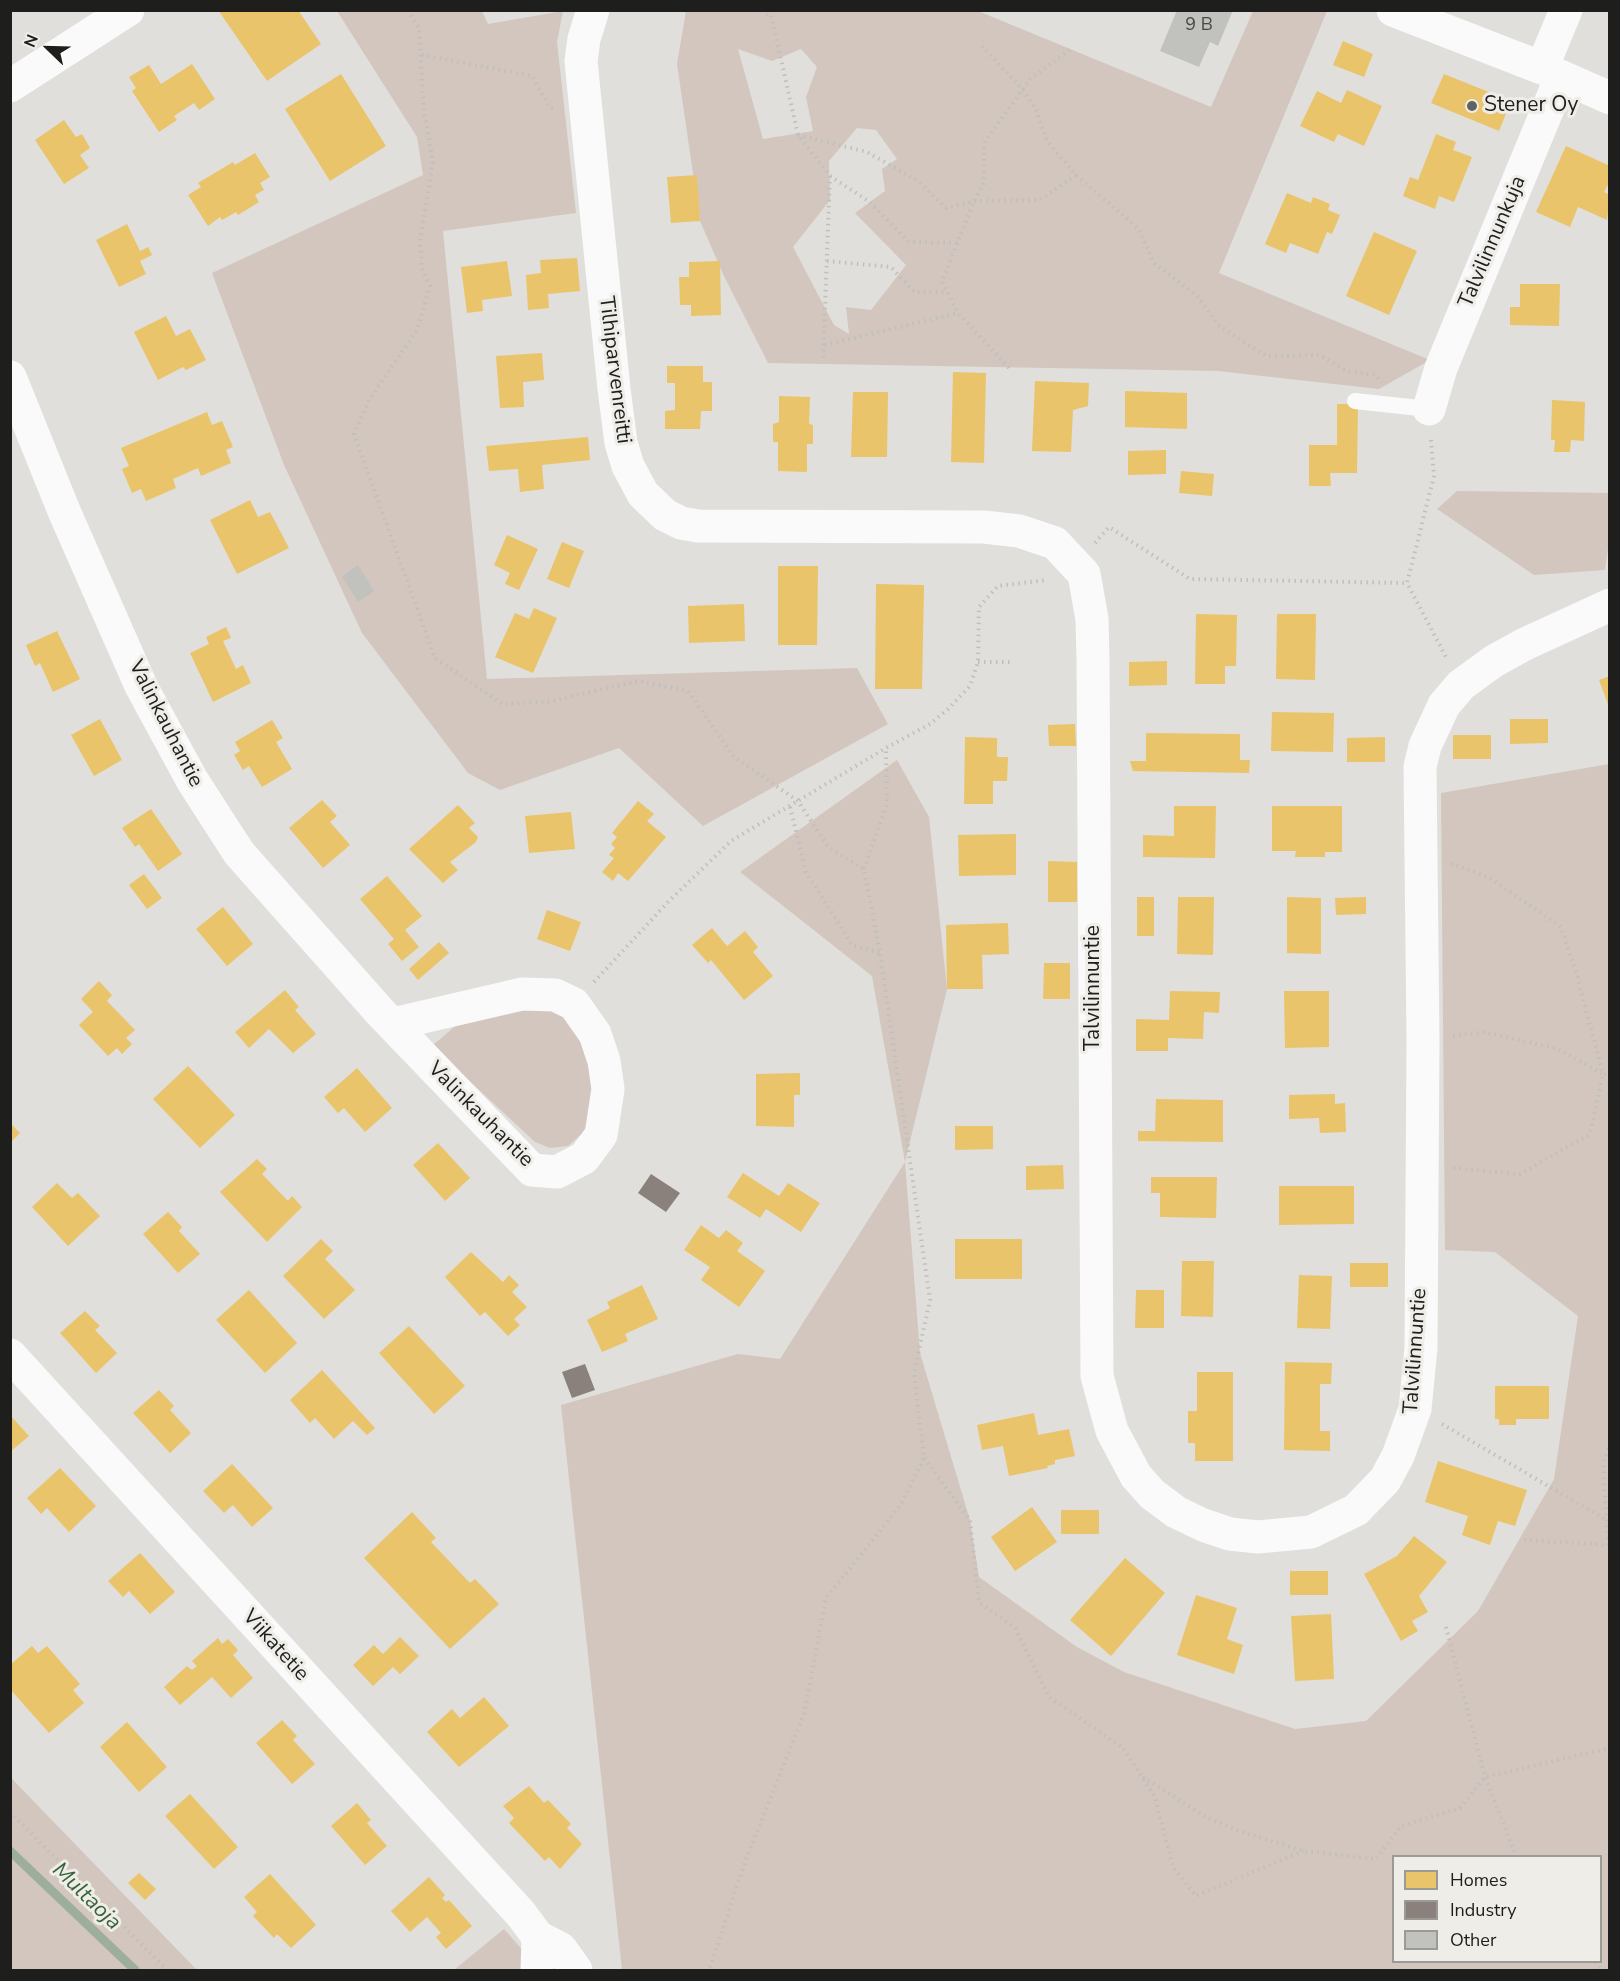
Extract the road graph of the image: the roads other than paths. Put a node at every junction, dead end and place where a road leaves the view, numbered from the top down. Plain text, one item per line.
1 (128, 10) edge
2 (593, 10) edge
3 (1393, 10) edge
4 (1566, 10) edge
5 (1552, 73) junction
6 (10, 86) edge
7 (1610, 98) edge
8 (10, 377) edge
9 (1355, 401) dead end
10 (1413, 408) joint
11 (1089, 591) joint
12 (1610, 605) edge
13 (393, 1024) junction
14 (10, 1355) edge
15 (538, 1937) junction
16 (537, 1971) edge
17 (576, 1971) edge

1 - 6 street
2 - 11 street, Tilhiparvenreitti
3 - 5 street
4 - 5 street
5 - 7 street
5 - 10 street, Talvilinnunkuja
8 - 13 street, Valinkauhantie
9 - 10 lane
11 - 12 street, Talvilinnuntie
13 - 13 street, Valinkauhantie
14 - 15 street, Viikatetie
15 - 16 street
15 - 17 street, Viikatetie

